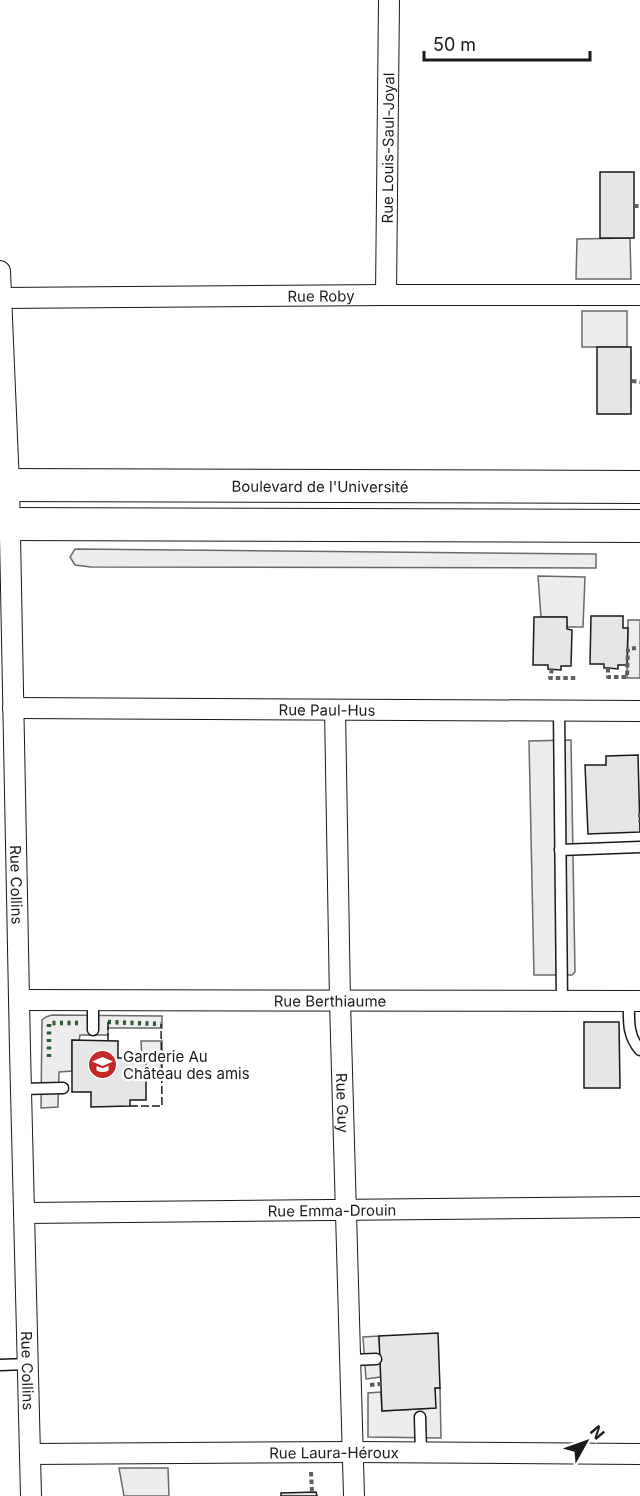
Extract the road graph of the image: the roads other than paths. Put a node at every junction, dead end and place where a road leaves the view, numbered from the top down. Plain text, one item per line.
1 (389, 0) edge
2 (0, 271) edge
3 (386, 295) junction
4 (640, 295) edge
5 (1, 298) edge
6 (5, 485) edge
7 (640, 487) edge
8 (5, 524) edge
9 (640, 526) edge
10 (13, 708) junction
11 (334, 710) junction
12 (559, 711) junction
13 (640, 711) edge
14 (640, 847) edge
15 (560, 850) junction
16 (20, 1000) junction
17 (93, 1000) junction
18 (340, 1001) junction
19 (562, 1001) junction
20 (635, 1001) edge
21 (93, 1030) dead end
22 (640, 1050) edge
23 (63, 1088) dead end
24 (21, 1089) junction
25 (640, 1207) edge
26 (346, 1209) junction
27 (24, 1213) junction
28 (376, 1359) dead end
29 (351, 1360) junction
30 (28, 1364) junction
31 (0, 1365) edge
32 (420, 1417) dead end
33 (354, 1452) junction
34 (421, 1453) junction
35 (30, 1454) junction
36 (640, 1454) edge
37 (31, 1496) edge
38 (354, 1496) edge

1 - 3 street, Rue Louis-Saul-Joyal
2 - 5 street, Rue Collins
3 - 4 street, Rue Roby
3 - 5 street, Rue Roby
5 - 6 street, Rue Collins
6 - 7 main road, Boulevard de l'Université
6 - 8 street, Rue Collins
8 - 9 main road
8 - 10 street, Rue Collins
10 - 11 street, Rue Paul-Hus
10 - 16 street, Rue Collins
11 - 12 street, Rue Paul-Hus
11 - 18 street, Rue Guy
12 - 13 street, Rue Paul-Hus
12 - 15 lane
14 - 15 lane
15 - 19 lane
16 - 17 street, Rue Berthiaume
16 - 24 street, Rue Collins
17 - 18 street, Rue Berthiaume
17 - 21 lane
18 - 19 street, Rue Berthiaume
18 - 26 street, Rue Guy
19 - 20 street, Rue Berthiaume
20 - 22 lane
23 - 24 lane
24 - 27 street, Rue Collins
25 - 26 street, Rue Emma-Drouin
26 - 27 street, Rue Emma-Drouin
26 - 29 street, Rue Guy
27 - 30 street, Rue Collins
28 - 29 lane
29 - 33 street, Rue Guy
30 - 31 lane
30 - 35 street, Rue Collins
32 - 34 lane
33 - 34 street, Rue Laura-Héroux
33 - 35 street, Rue Laura-Héroux
33 - 38 street, Rue Guy
34 - 36 street, Rue Laura-Héroux
35 - 37 street, Rue Collins

